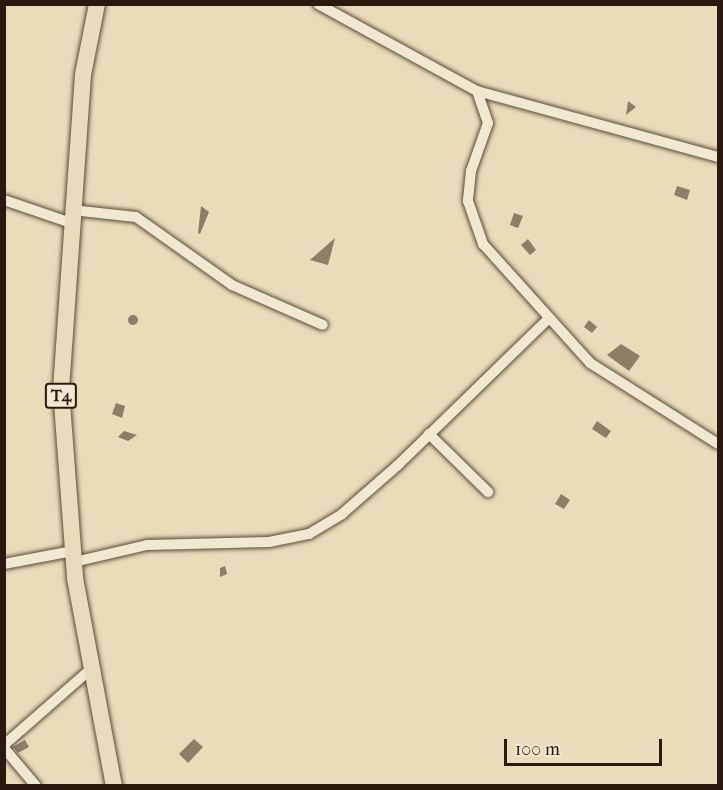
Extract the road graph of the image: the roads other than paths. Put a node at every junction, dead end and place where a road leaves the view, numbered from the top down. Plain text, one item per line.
1 (97, 4) edge
2 (318, 4) edge
3 (477, 91) junction
4 (718, 157) edge
5 (4, 200) edge
6 (71, 217) junction
7 (547, 320) junction
8 (323, 325) dead end
9 (429, 434) junction
10 (718, 444) edge
11 (488, 492) dead end
12 (73, 556) junction
13 (4, 564) edge
14 (92, 668) junction
15 (4, 746) edge
16 (36, 786) edge
17 (114, 786) edge

1 - 6 highway, T4
2 - 3 street
3 - 4 street
3 - 7 street
5 - 6 street
6 - 8 street
6 - 12 highway, T4
7 - 9 street
7 - 10 street
9 - 11 street
9 - 12 street
12 - 13 street
12 - 14 highway, T4
14 - 15 street
14 - 17 highway, T4
15 - 16 street

